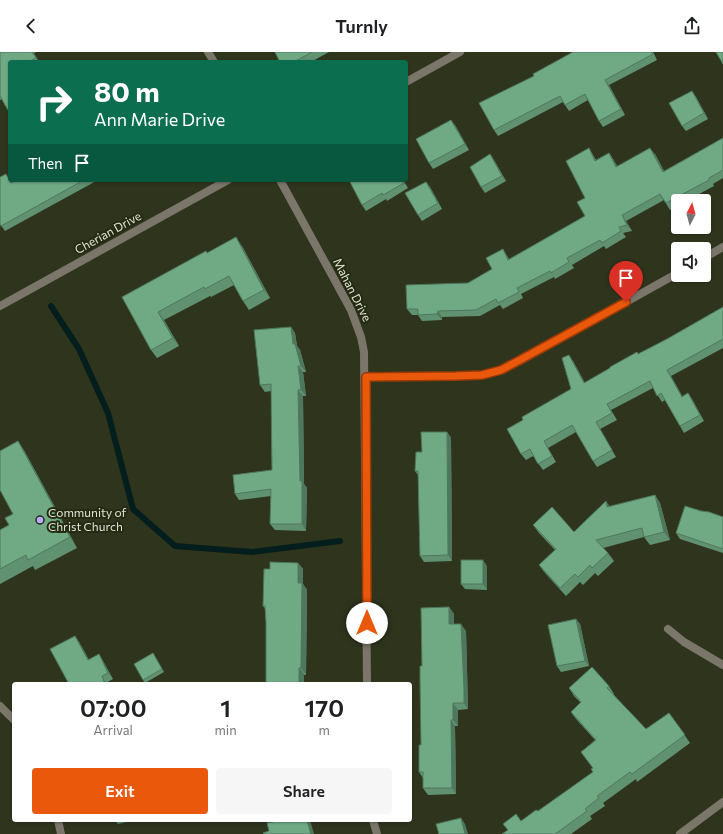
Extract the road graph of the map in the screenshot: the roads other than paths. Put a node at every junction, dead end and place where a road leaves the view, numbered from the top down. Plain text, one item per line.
1 (460, 52) edge
2 (408, 81) edge
3 (224, 182) edge
4 (281, 182) edge
5 (723, 247) edge
6 (711, 254) edge
7 (671, 276) edge
8 (0, 306) edge
9 (366, 377) junction
10 (668, 629) dead end
11 (723, 665) edge
12 (367, 682) edge
13 (0, 706) edge
14 (12, 718) edge
15 (723, 802) edge
16 (58, 822) edge
17 (374, 822) edge
18 (61, 834) edge
19 (377, 834) edge
20 (680, 834) edge

1 - 2 street
3 - 8 street, Cherian Drive
4 - 9 street, Mahan Drive
5 - 6 street
7 - 9 street
9 - 12 street, Mahan Drive
10 - 11 street
13 - 14 street
15 - 20 street
16 - 18 street
17 - 19 street

